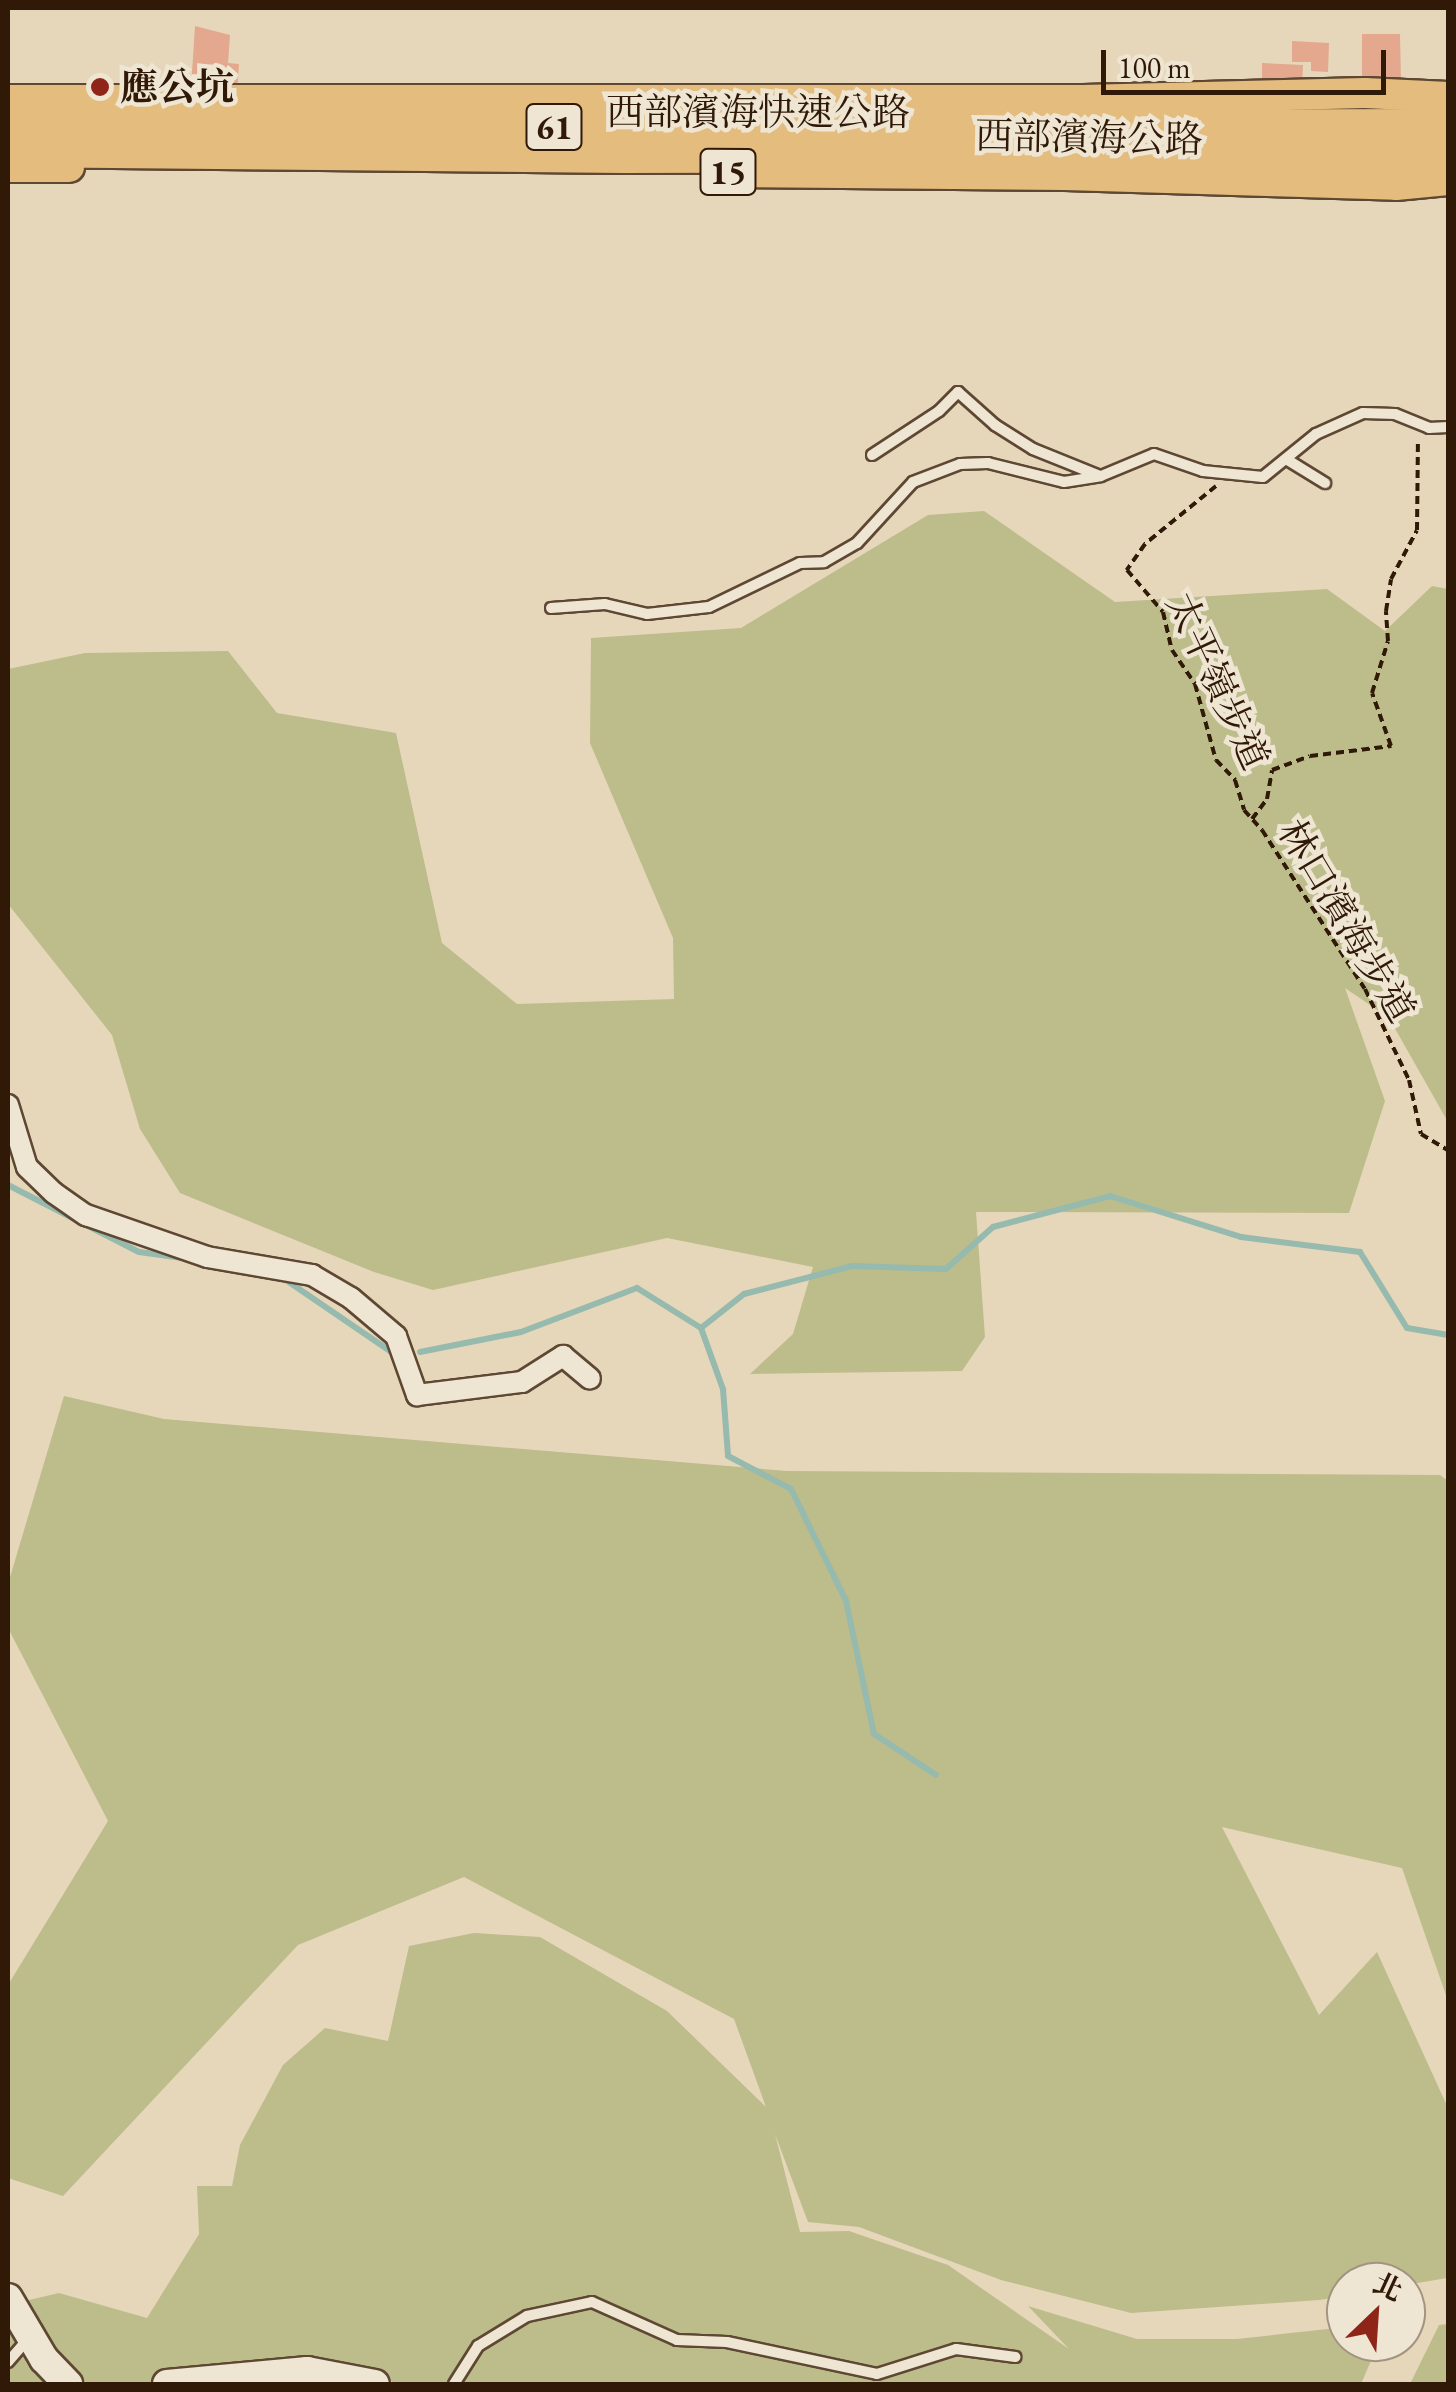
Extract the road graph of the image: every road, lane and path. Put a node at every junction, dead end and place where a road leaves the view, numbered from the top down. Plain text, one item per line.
1 (8, 86) edge
2 (8, 100) edge
3 (134, 100) junction
4 (1448, 100) edge
5 (8, 122) edge
6 (1448, 126) edge
7 (1359, 138) junction
8 (1100, 140) junction
9 (8, 149) edge
10 (1448, 153) edge
11 (8, 167) edge
12 (1448, 178) edge
13 (1420, 424) junction
14 (1448, 427) edge
15 (872, 455) dead end
16 (1286, 459) junction
17 (1229, 475) junction
18 (1101, 476) junction
19 (1325, 483) dead end
20 (551, 608) dead end
21 (1252, 818) junction
22 (8, 1105) edge
23 (1448, 1150) edge
24 (590, 1379) dead end
25 (8, 2298) edge
26 (30, 2336) junction
27 (1015, 2357) dead end
28 (8, 2362) edge
29 (68, 2384) edge
30 (167, 2384) edge
31 (375, 2384) edge
32 (454, 2384) edge

1 - 3 lane
2 - 3 main road, 西部濱海公路 / 15
3 - 4 main road, 西部濱海公路 / 15
4 - 8 highway
5 - 8 highway, 西部濱海快速公路 / 61
6 - 7 highway, 西部濱海快速公路 / 61
7 - 8 highway, 西部濱海快速公路 / 61
7 - 10 highway, 西部濱海快速公路 / 61
8 - 9 highway, 西部濱海快速公路 / 61
8 - 12 highway
11 - 12 main road, 西部濱海公路 / 15
13 - 14 lane
13 - 16 lane
13 - 21 path
15 - 18 lane
16 - 17 lane
16 - 19 lane
17 - 18 lane
17 - 21 path, 太平嶺步道
18 - 20 lane
21 - 23 path, 林口濱海步道
22 - 24 street
25 - 26 street
26 - 28 lane
26 - 29 street
27 - 32 lane
30 - 31 street

